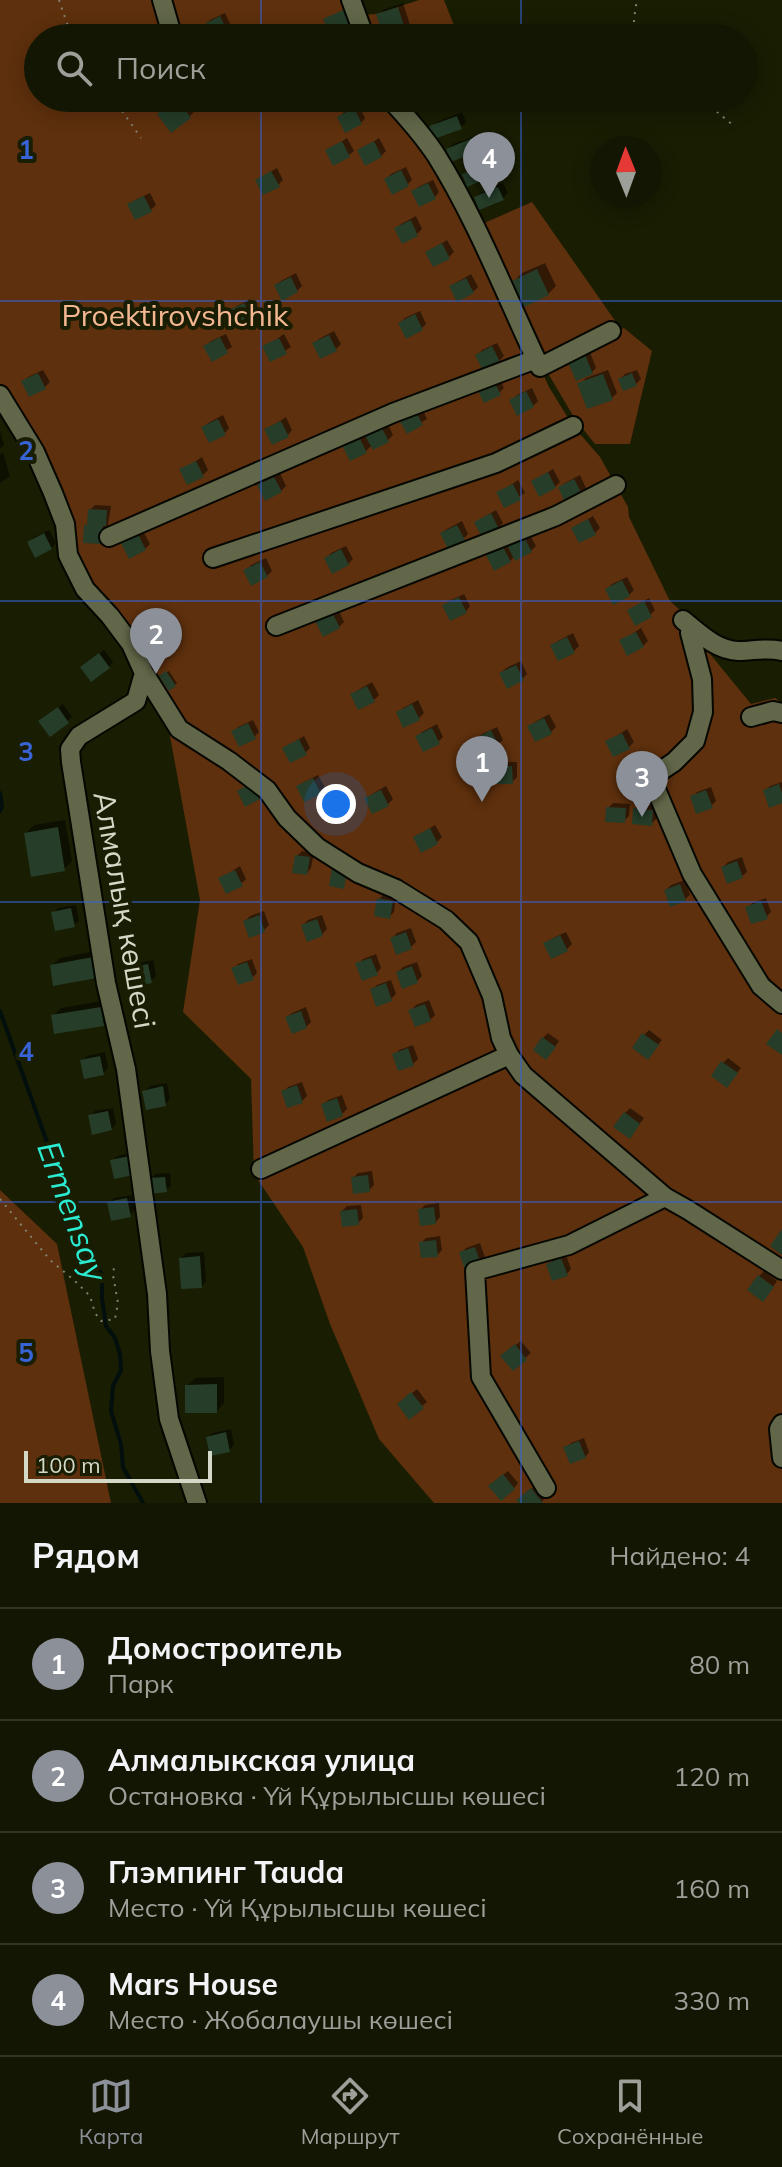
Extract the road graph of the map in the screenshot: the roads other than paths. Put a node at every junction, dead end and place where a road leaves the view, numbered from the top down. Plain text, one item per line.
1 (162, 0) edge
2 (351, 0) edge
3 (169, 24) edge
4 (360, 24) edge
5 (401, 112) edge
6 (611, 331) dead end
7 (538, 363) junction
8 (0, 395) edge
9 (573, 426) dead end
10 (616, 485) dead end
11 (109, 537) dead end
12 (213, 558) dead end
13 (276, 626) dead end
14 (782, 651) edge
15 (144, 673) junction
16 (782, 713) edge
17 (751, 717) dead end
18 (782, 1004) edge
19 (509, 1055) junction
20 (261, 1169) dead end
21 (665, 1197) junction
22 (782, 1270) edge
23 (782, 1424) edge
24 (782, 1458) edge
25 (546, 1488) dead end
26 (197, 1503) edge

1 - 3 street
2 - 4 street
5 - 7 street
6 - 7 street
7 - 11 street
8 - 15 street
9 - 12 street
10 - 13 street
14 - 18 street
15 - 19 street
15 - 26 street, Алмалық көшесі
16 - 17 street
19 - 20 street
19 - 21 street
21 - 22 street
21 - 25 street
23 - 24 street

